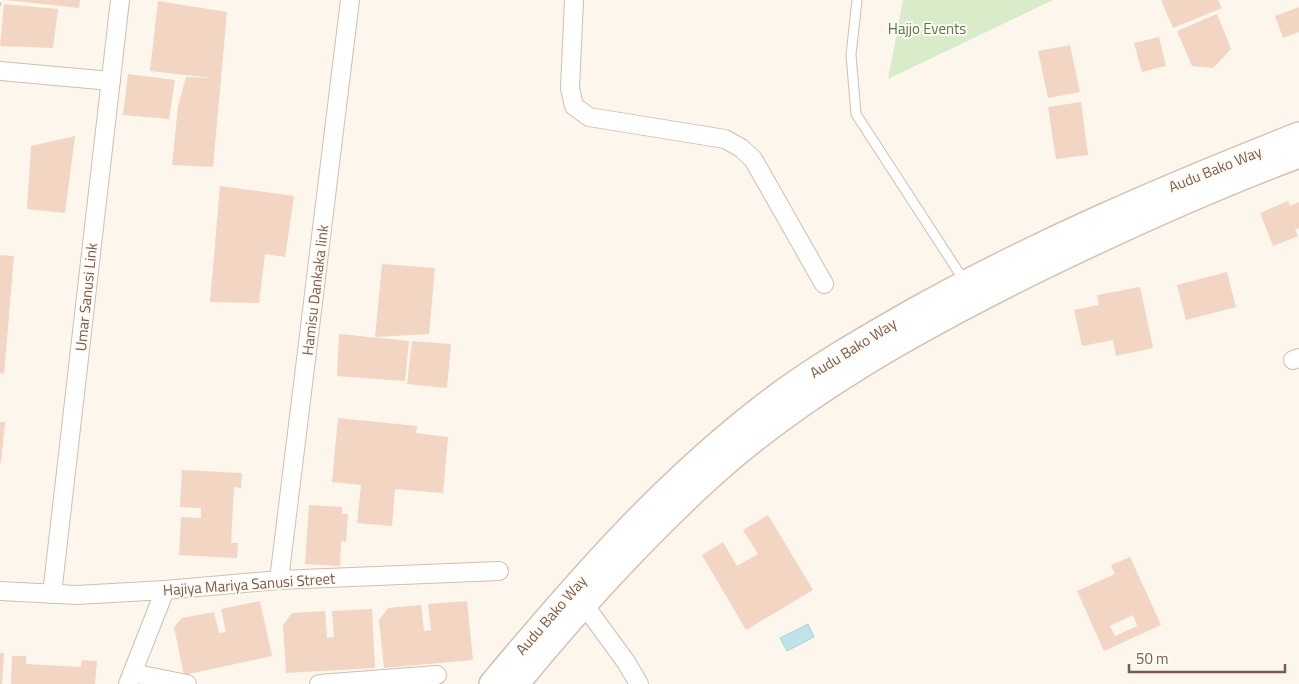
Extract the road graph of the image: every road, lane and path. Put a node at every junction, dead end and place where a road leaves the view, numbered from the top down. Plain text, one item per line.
1 (120, 0) edge
2 (350, 0) edge
3 (574, 0) edge
4 (857, 0) edge
5 (0, 71) edge
6 (111, 80) junction
7 (1299, 135) edge
8 (1299, 155) edge
9 (965, 282) junction
10 (824, 284) dead end
11 (499, 570) dead end
12 (279, 580) junction
13 (165, 590) junction
14 (0, 592) edge
15 (52, 594) junction
16 (579, 597) junction
17 (437, 675) dead end
18 (130, 679) edge
19 (187, 684) edge
20 (319, 684) edge
21 (492, 684) edge
22 (516, 684) edge
23 (639, 684) edge

1 - 6 street, Umar Sanusi Link
2 - 12 street, Hamisu Dankaka link
3 - 10 street
4 - 9 lane
5 - 6 street
6 - 15 street, Umar Sanusi Link
7 - 9 main road, Audu Bako Way
8 - 16 main road, Audu Bako Way
9 - 16 main road, Audu Bako Way
11 - 12 street, Hajiya Mariya Sanusi Street
12 - 13 street, Hajiya Mariya Sanusi Street
13 - 15 street, Hajiya Mariya Sanusi Street
13 - 18 street
14 - 15 street, Hajiya Mariya Sanusi Street
16 - 21 main road, Audu Bako Way
16 - 22 main road, Audu Bako Way
16 - 23 street
17 - 20 street
18 - 19 street

